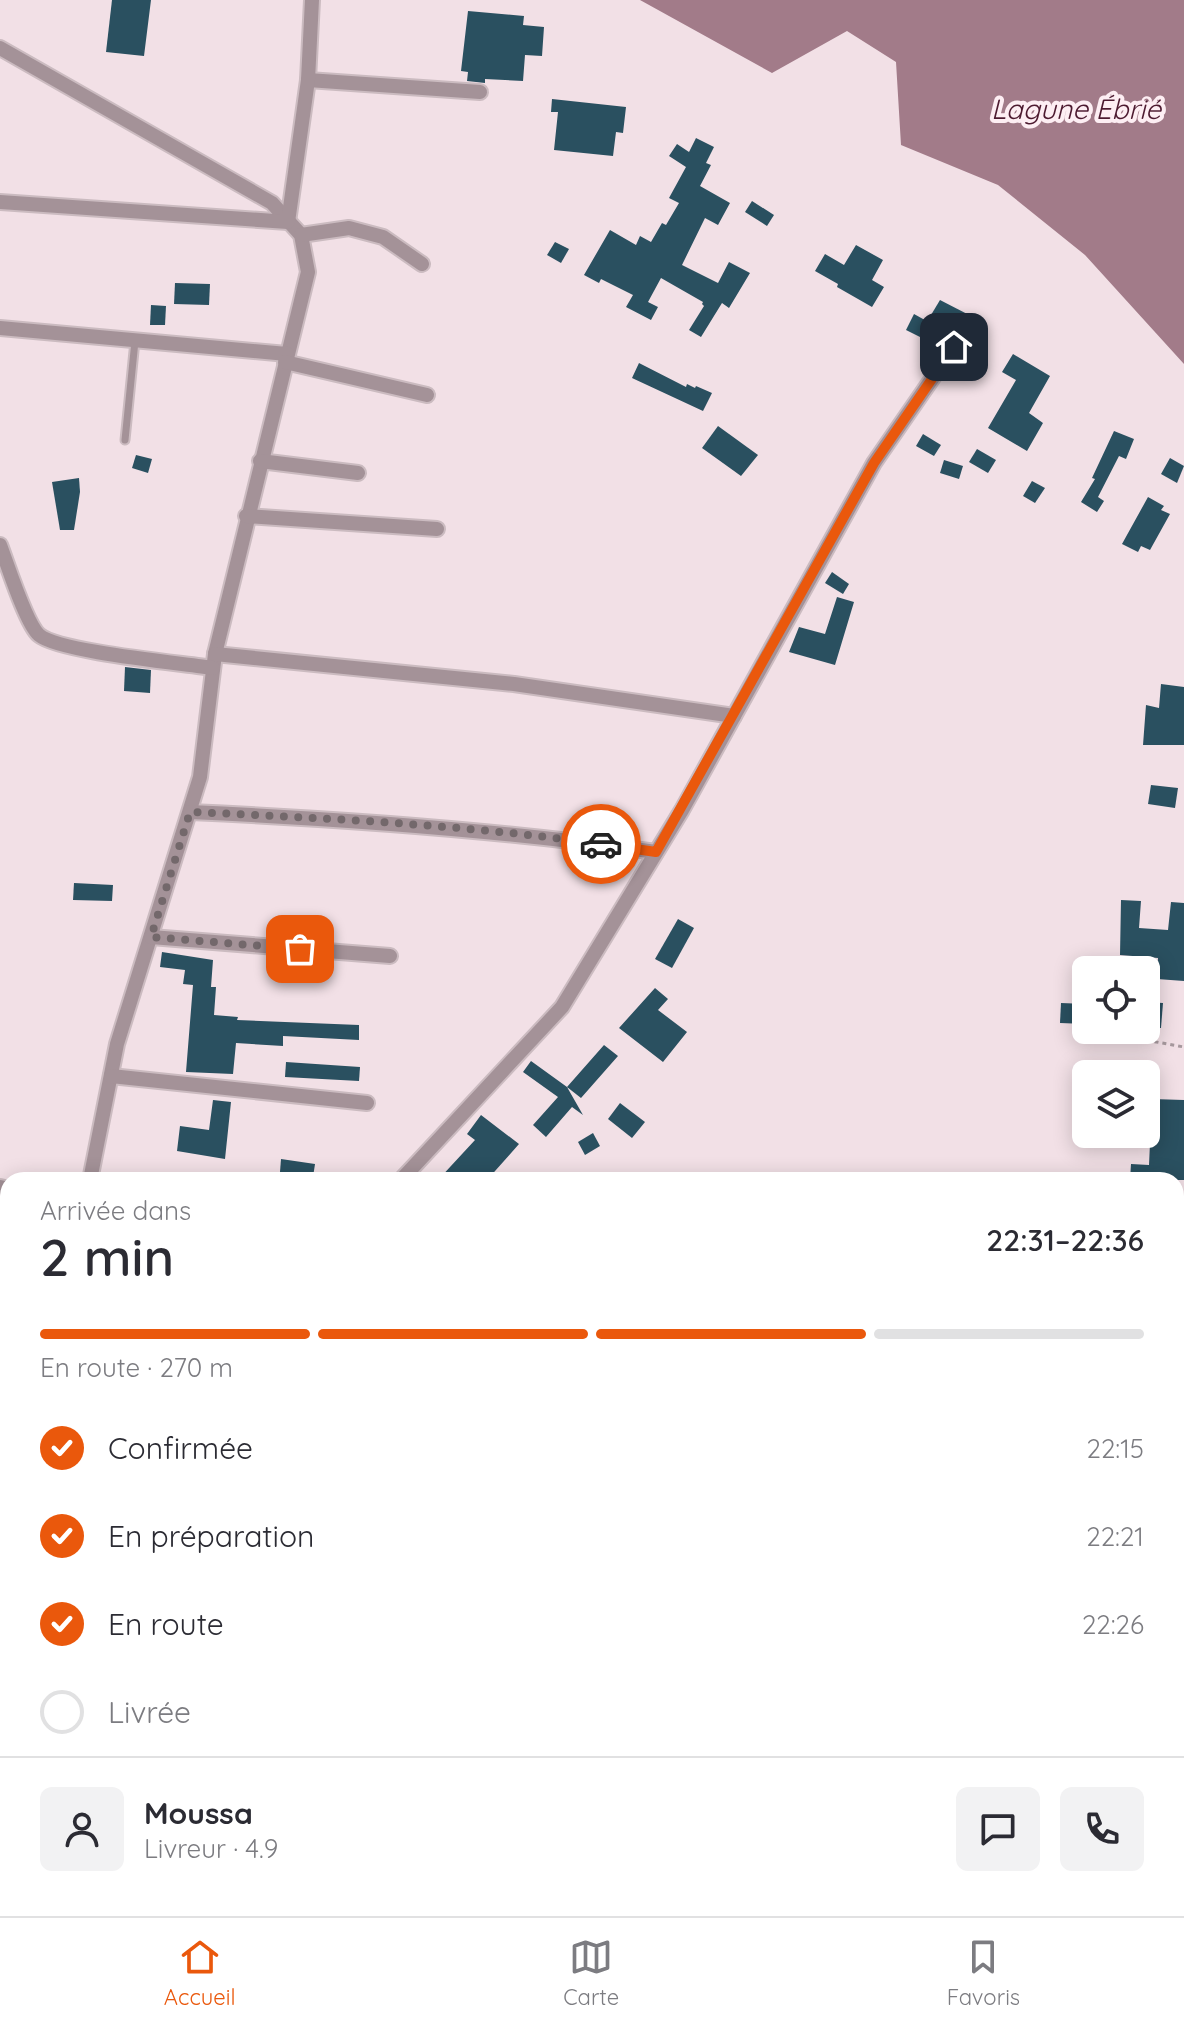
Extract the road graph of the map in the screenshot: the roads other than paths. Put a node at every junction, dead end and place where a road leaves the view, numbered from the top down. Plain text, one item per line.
1 (312, 0) edge
2 (0, 48) edge
3 (308, 80) junction
4 (480, 92) dead end
5 (0, 202) edge
6 (288, 222) junction
7 (301, 235) junction
8 (422, 264) dead end
9 (0, 328) edge
10 (135, 339) junction
11 (954, 347) dead end
12 (286, 358) junction
13 (427, 395) dead end
14 (125, 440) dead end
15 (260, 461) junction
16 (358, 473) dead end
17 (246, 516) junction
18 (437, 529) dead end
19 (0, 545) edge
20 (214, 661) junction
21 (734, 716) junction
22 (190, 812) junction
23 (656, 852) junction
24 (151, 937) junction
25 (390, 956) dead end
26 (111, 1076) junction
27 (367, 1103) dead end
28 (92, 1172) edge
29 (408, 1172) edge

1 - 3 street
2 - 6 street
3 - 4 street
3 - 6 street
5 - 6 street
6 - 7 street
7 - 8 street
7 - 12 street
9 - 10 street
10 - 12 street
10 - 14 lane
11 - 21 street
12 - 13 street
12 - 15 street
15 - 16 street
15 - 17 street
17 - 18 street
17 - 20 street
19 - 20 street
20 - 21 street
20 - 22 street
21 - 23 street
22 - 23 street
22 - 24 street
23 - 29 street
24 - 25 street
24 - 26 street
26 - 27 street
26 - 28 street

